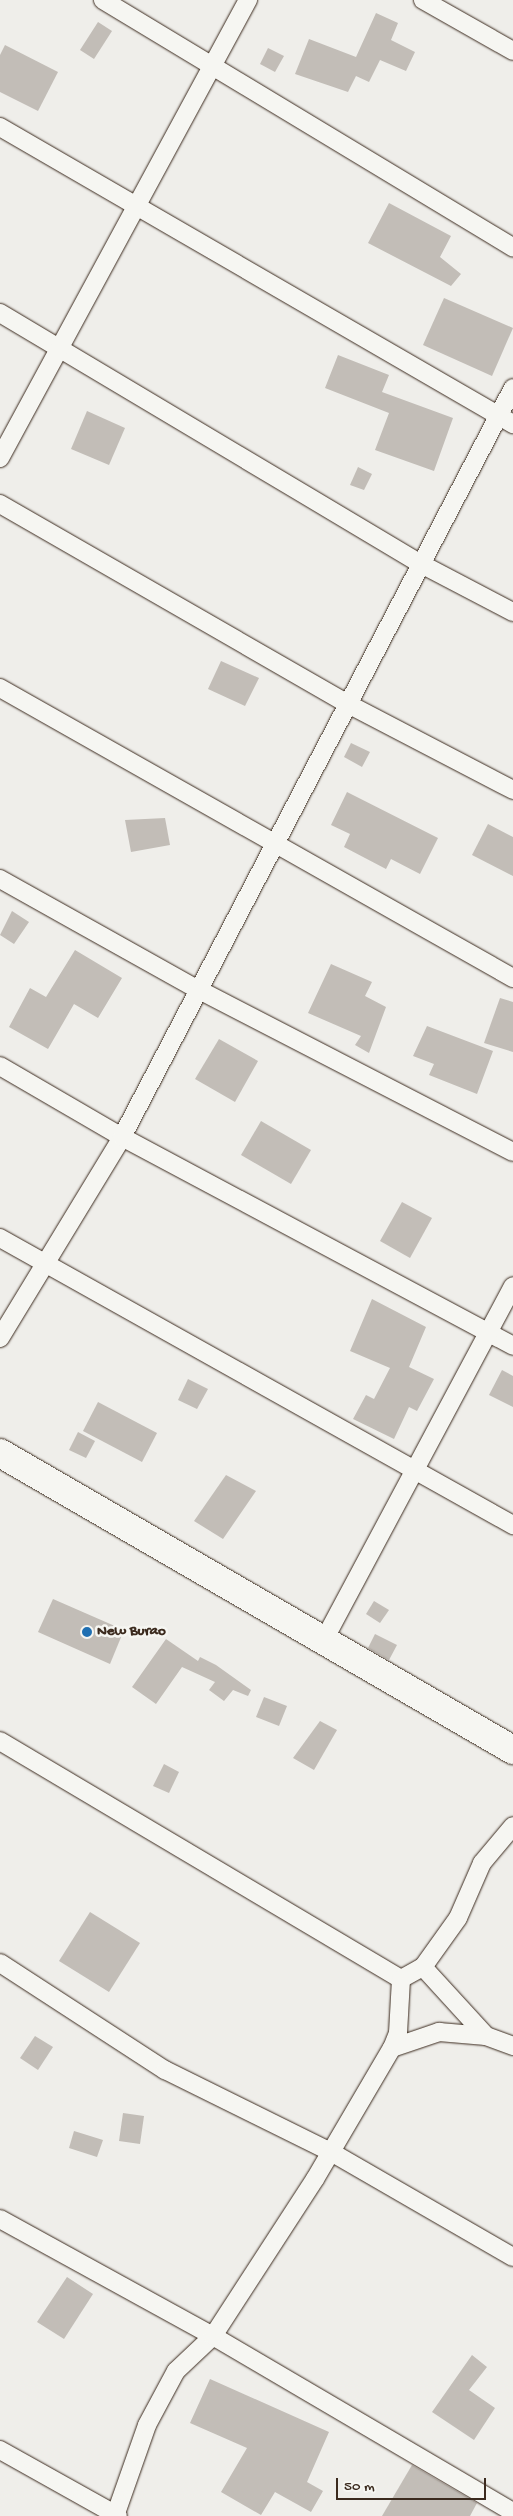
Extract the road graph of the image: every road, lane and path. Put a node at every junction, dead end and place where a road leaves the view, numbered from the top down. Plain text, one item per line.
1 (103, 0) edge
2 (248, 0) edge
3 (423, 0) edge
4 (513, 51) edge
5 (213, 65) junction
6 (0, 127) edge
7 (136, 203) junction
8 (513, 247) edge
9 (0, 313) edge
10 (58, 346) junction
11 (513, 388) edge
12 (506, 420) edge
13 (0, 458) edge
14 (0, 504) edge
15 (421, 564) junction
16 (513, 612) edge
17 (0, 688) edge
18 (348, 704) junction
19 (513, 790) edge
20 (276, 842) junction
21 (0, 879) edge
22 (513, 978) edge
23 (199, 990) junction
24 (0, 1066) edge
25 (122, 1137) junction
26 (513, 1152) edge
27 (0, 1238) edge
28 (45, 1264) junction
29 (513, 1286) edge
30 (489, 1332) junction
31 (0, 1338) edge
32 (513, 1346) edge
33 (0, 1454) edge
34 (416, 1470) junction
35 (513, 1525) edge
36 (324, 1640) junction
37 (0, 1741) edge
38 (513, 1750) edge
39 (513, 1826) edge
40 (0, 1963) edge
41 (423, 1968) junction
42 (401, 1979) junction
43 (486, 2036) junction
44 (513, 2046) edge
45 (392, 2048) junction
46 (331, 2152) junction
47 (0, 2219) edge
48 (513, 2257) edge
49 (213, 2336) junction
50 (0, 2450) edge
51 (513, 2512) edge
52 (116, 2516) edge

1 - 5 street
2 - 5 street
3 - 4 street
5 - 7 street
5 - 8 street
6 - 7 street
7 - 10 street
7 - 12 street
9 - 10 street
10 - 13 street
10 - 15 street
11 - 12 street
12 - 15 street
14 - 18 street
15 - 16 street
15 - 18 street
17 - 20 street
18 - 19 street
18 - 20 street
20 - 22 street
20 - 23 street
21 - 23 street
23 - 25 street
23 - 26 street
24 - 25 street
25 - 28 street
25 - 30 street
27 - 28 street
28 - 31 street
28 - 34 street
29 - 30 street
30 - 32 street
30 - 34 street
33 - 36 highway
34 - 35 street
34 - 36 street
36 - 38 highway
37 - 42 street
39 - 41 street
40 - 46 street
41 - 42 street
41 - 43 street
42 - 45 street
43 - 44 street
43 - 45 street
45 - 46 street
46 - 48 street
46 - 49 street
47 - 49 street
49 - 51 street
49 - 52 street
50 - 52 street

